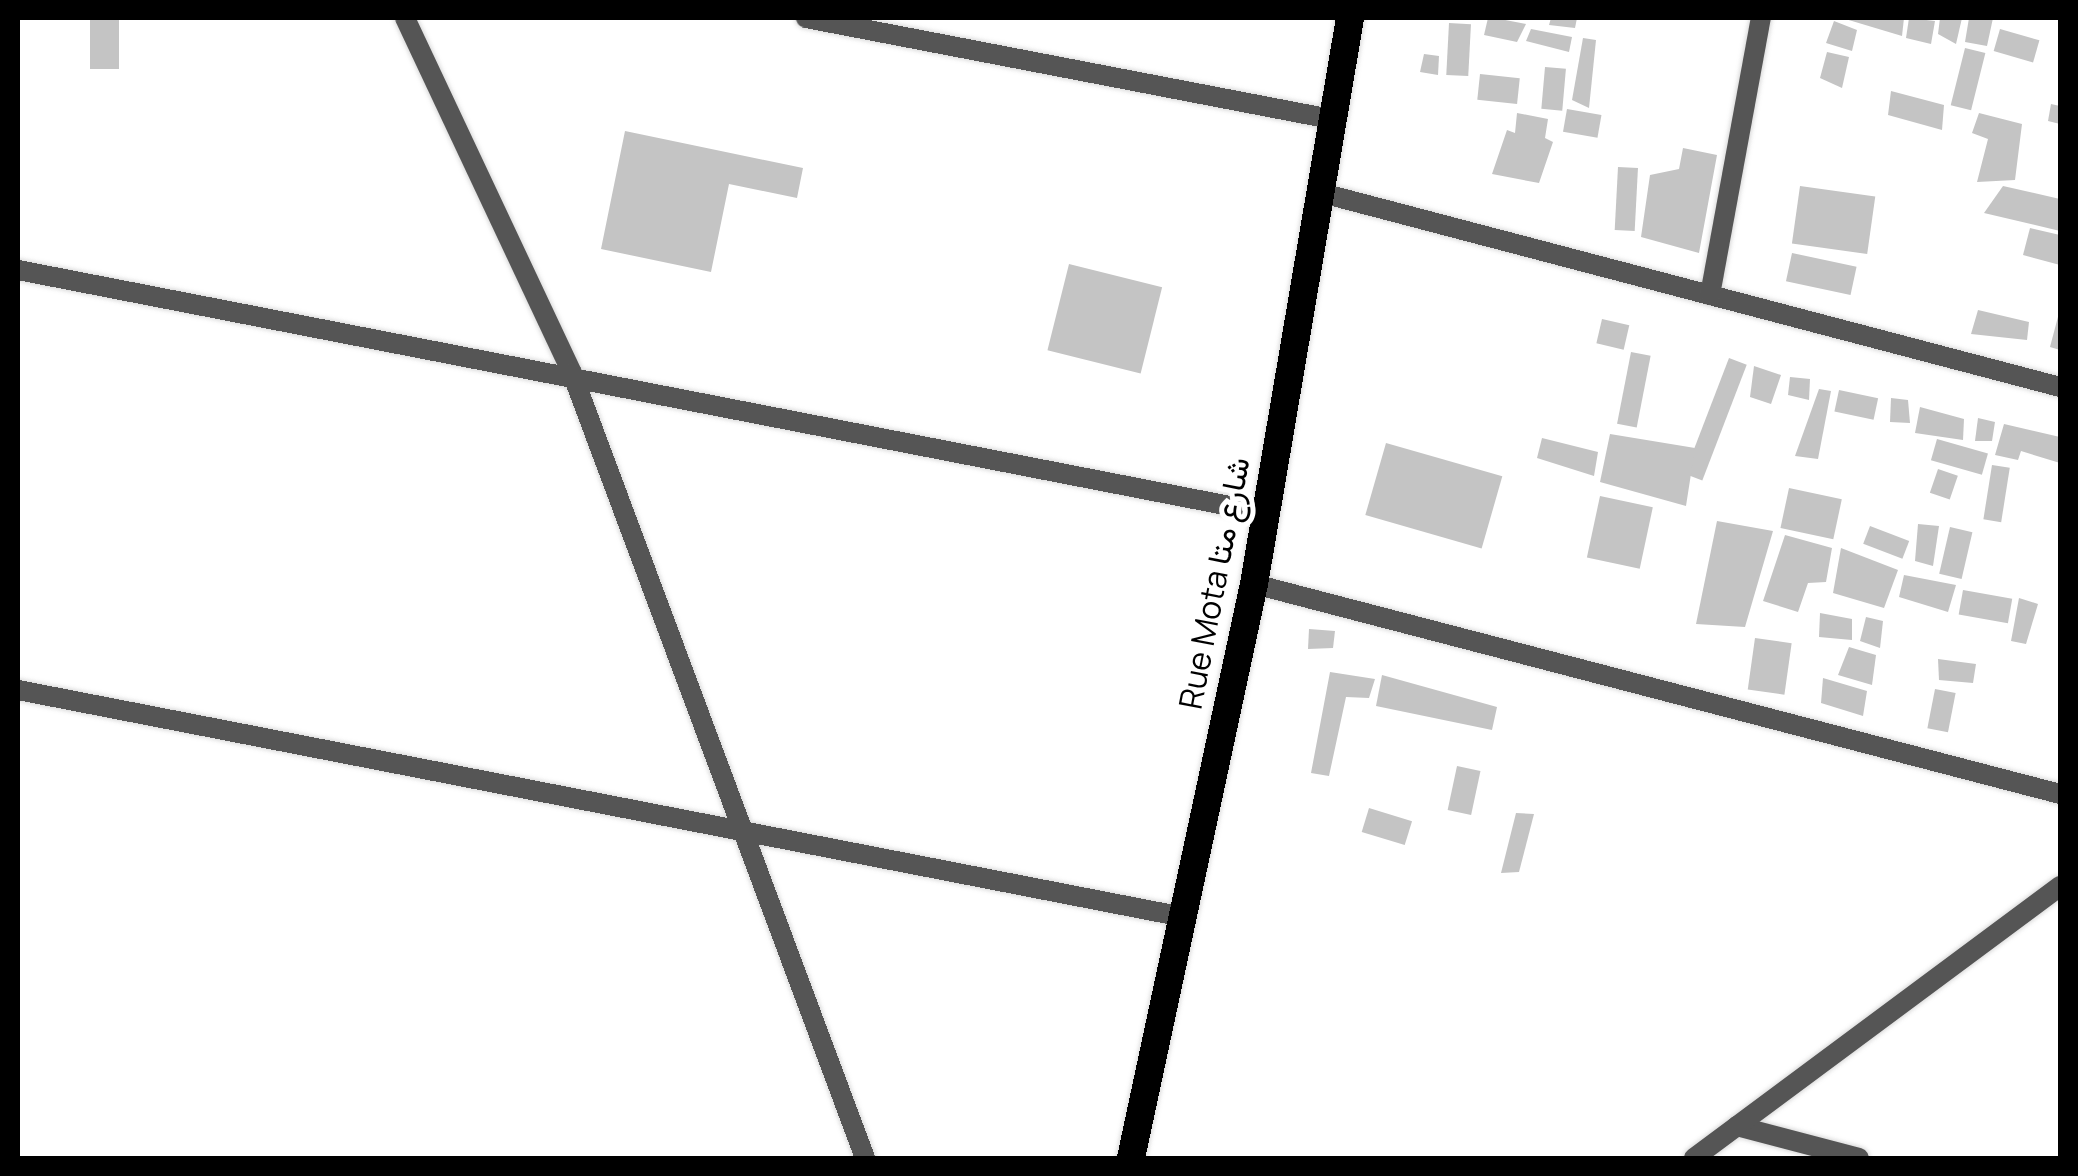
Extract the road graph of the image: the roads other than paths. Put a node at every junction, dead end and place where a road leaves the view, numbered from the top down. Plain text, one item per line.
1 (405, 18) edge
2 (806, 18) edge
3 (1350, 18) edge
4 (1760, 18) edge
5 (1332, 119) junction
6 (1318, 192) junction
7 (18, 270) edge
8 (1710, 295) junction
9 (572, 373) junction
10 (2060, 387) edge
11 (1266, 513) junction
12 (1254, 584) junction
13 (18, 690) edge
14 (2060, 794) edge
15 (739, 827) junction
16 (2060, 886) edge
17 (1179, 916) junction
18 (1737, 1126) junction
19 (865, 1158) edge
20 (1131, 1158) edge
21 (1694, 1158) edge
22 (1859, 1158) edge

1 - 9 street
2 - 5 street
3 - 5 highway, Rue Mota شارع متا
4 - 8 street
5 - 6 highway, Rue Mota شارع متا
6 - 8 street
6 - 11 highway, Rue Mota شارع متا
7 - 9 street
8 - 10 street
9 - 11 street
9 - 15 street
11 - 12 highway, Rue Mota شارع متا
12 - 14 street
12 - 17 highway, Rue Mota شارع متا
13 - 15 street
15 - 17 street
15 - 19 street
16 - 18 street
17 - 20 highway, Rue Mota شارع متا
18 - 21 street
18 - 22 street

